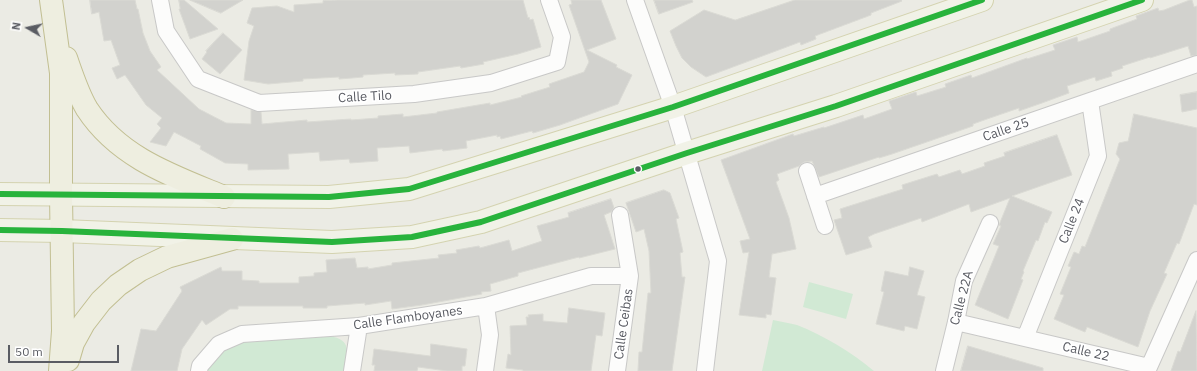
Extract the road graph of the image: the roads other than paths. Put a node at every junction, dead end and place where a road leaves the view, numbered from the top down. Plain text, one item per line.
1 (51, 0) edge
2 (160, 0) edge
3 (549, 0) edge
4 (635, 0) edge
5 (982, 0) edge
6 (1142, 0) edge
7 (55, 30) junction
8 (1197, 64) edge
9 (1090, 101) junction
10 (673, 107) junction
11 (687, 153) junction
12 (807, 171) dead end
13 (0, 194) edge
14 (61, 195) junction
15 (815, 196) junction
16 (224, 197) junction
17 (620, 215) dead end
18 (990, 223) dead end
19 (825, 226) dead end
20 (0, 230) edge
21 (62, 230) junction
22 (232, 239) junction
23 (1197, 260) edge
24 (630, 276) junction
25 (486, 306) junction
26 (956, 322) junction
27 (359, 326) junction
28 (1025, 338) junction
29 (60, 371) edge
30 (65, 371) edge
31 (198, 371) edge
32 (352, 371) edge
33 (485, 371) edge
34 (617, 371) edge
35 (705, 371) edge
36 (944, 371) edge

1 - 7 highway
2 - 3 street, Calle Tilo
4 - 10 street
5 - 10 main road
6 - 11 main road
7 - 14 highway
7 - 16 highway
8 - 9 street, Calle 25
9 - 15 street, Calle 25
9 - 28 street, Calle 24
10 - 11 street
10 - 16 main road
11 - 22 main road
11 - 35 street
12 - 15 street
13 - 14 main road
14 - 16 main road
14 - 21 highway
15 - 19 street
17 - 24 street, Calle Ceibas
18 - 26 street, Calle 22A
20 - 21 main road
21 - 22 main road
21 - 29 highway
22 - 30 highway
23 - 28 street, Calle 22
24 - 25 street, Calle Flamboyanes
24 - 34 street, Calle Ceibas
25 - 27 street, Calle Flamboyanes
25 - 33 street
26 - 28 street, Calle 22
26 - 36 street, Calle 22A
27 - 31 street, Calle Flamboyanes
27 - 32 street

